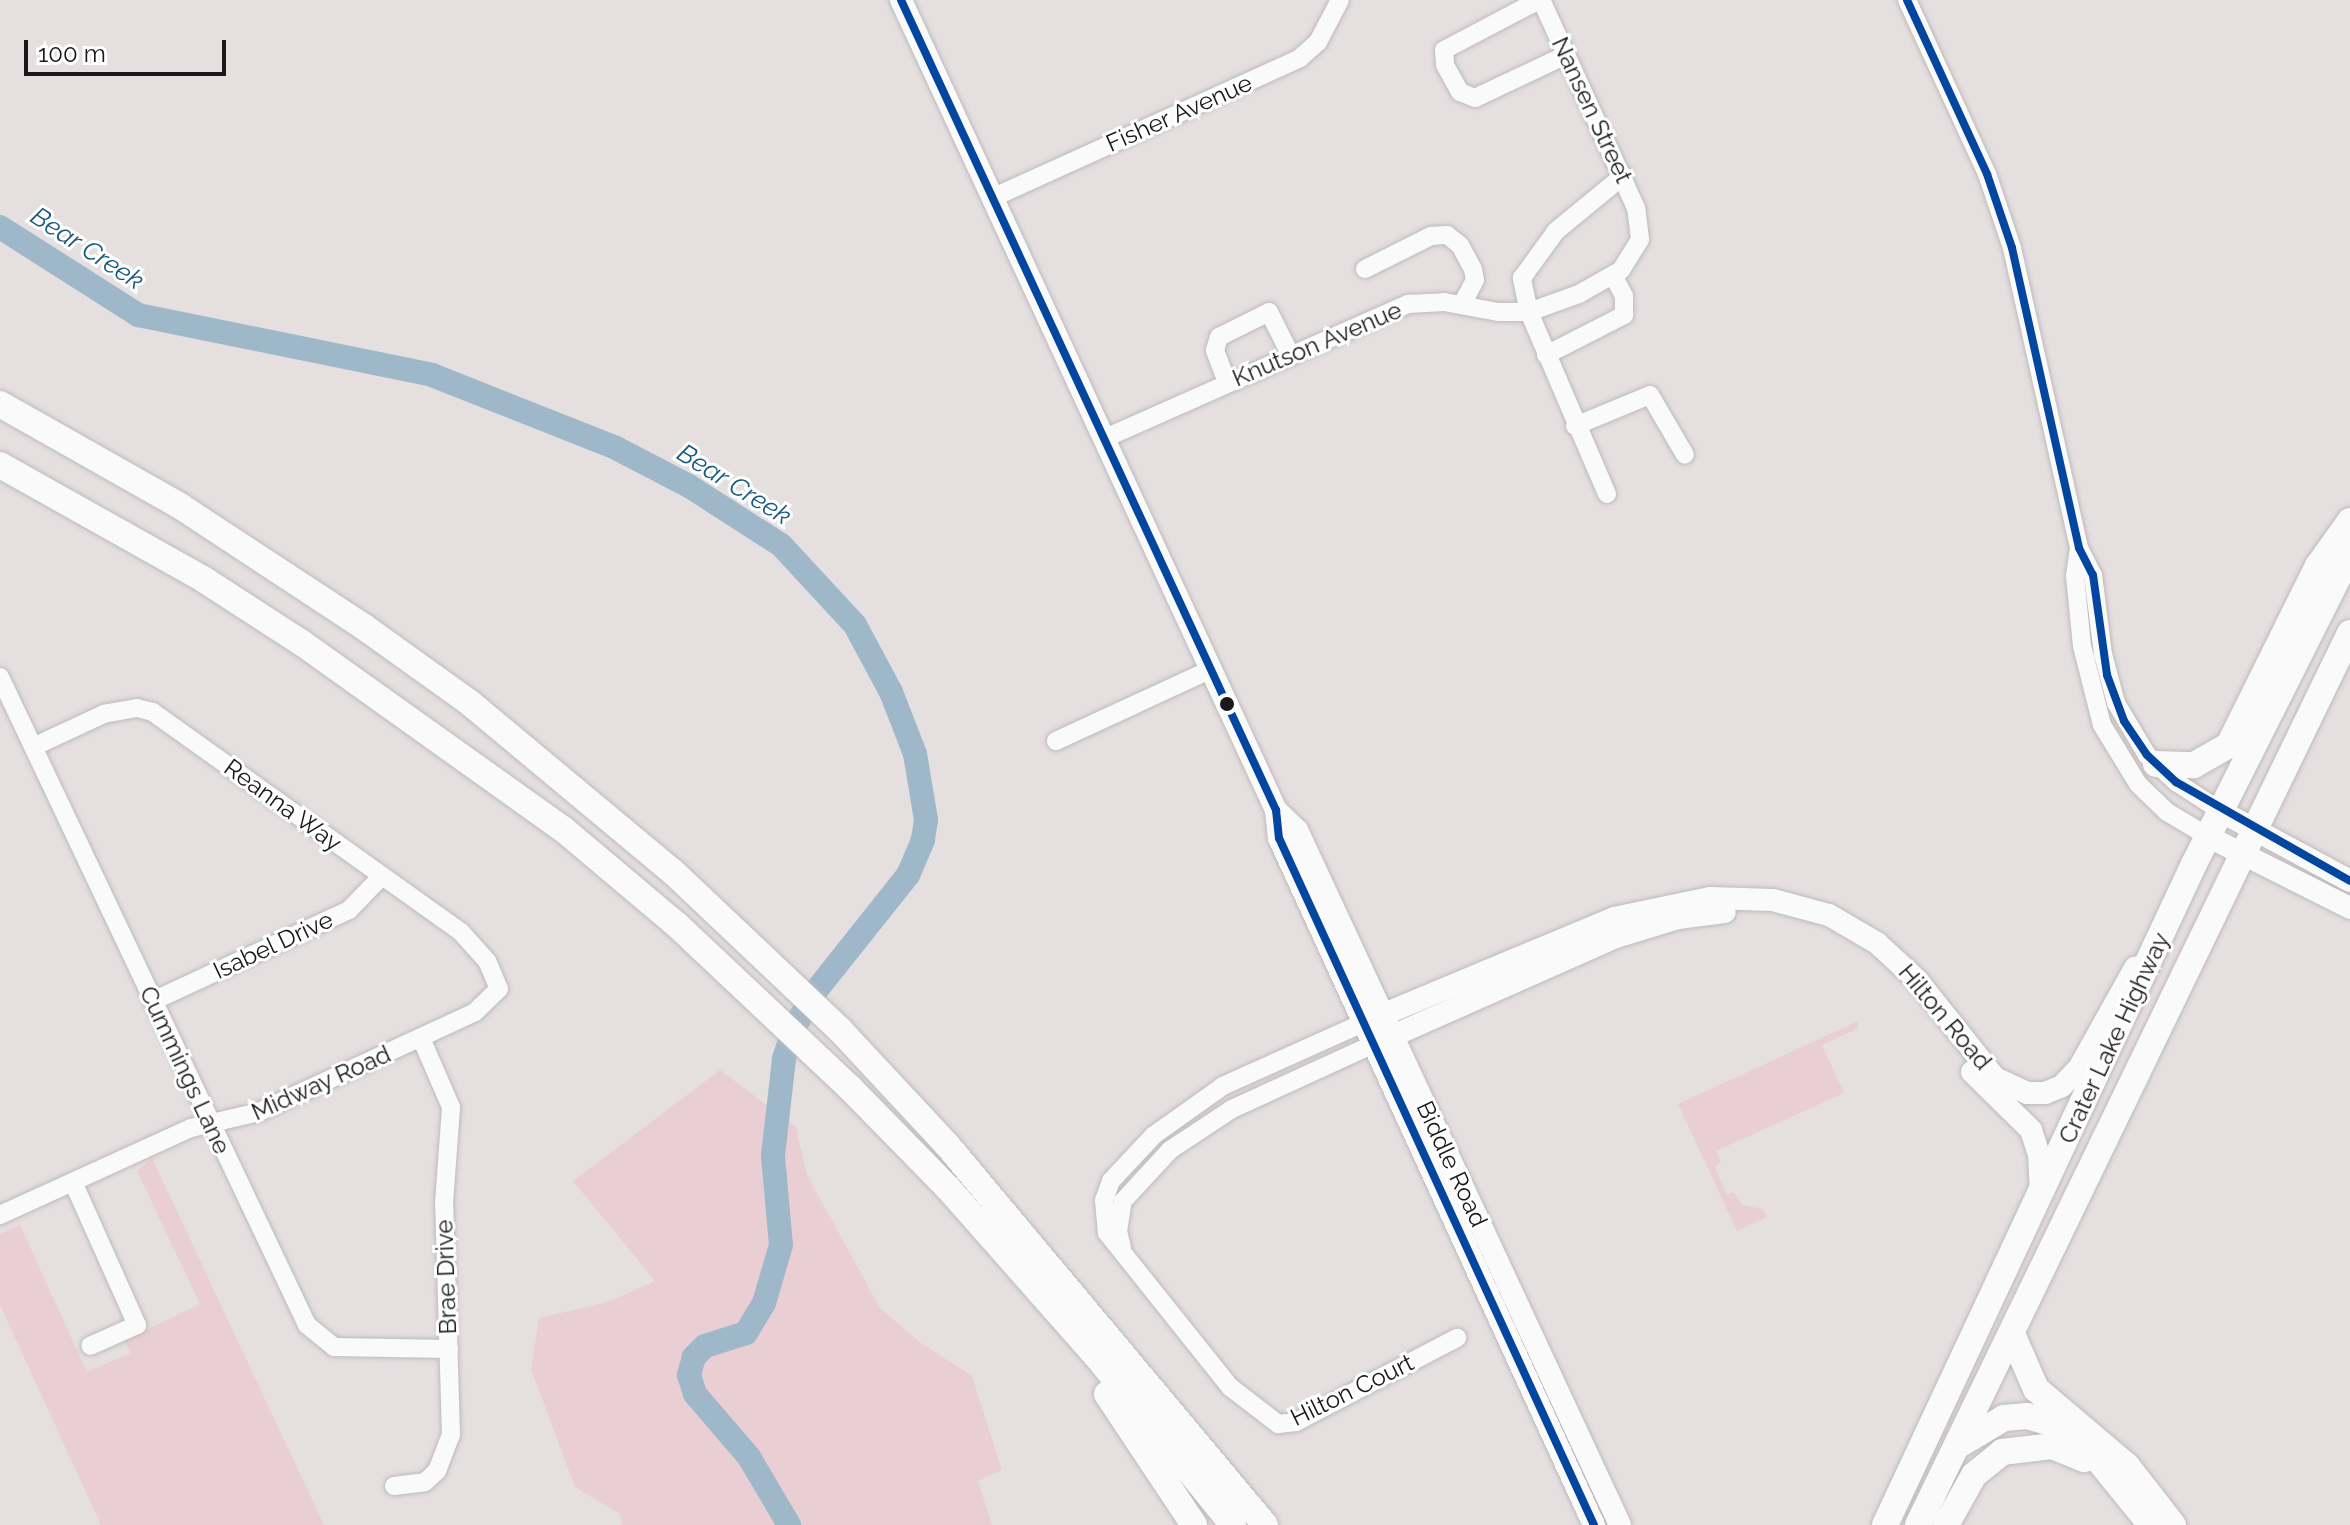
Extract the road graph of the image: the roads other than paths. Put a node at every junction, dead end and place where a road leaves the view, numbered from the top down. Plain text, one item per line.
1 (901, 0) edge
2 (1340, 0) edge
3 (1540, 0) edge
4 (1907, 0) edge
5 (1566, 55) junction
6 (1623, 176) junction
7 (992, 198) junction
8 (1640, 222) joint
9 (1365, 269) dead end
10 (1614, 277) junction
11 (1463, 303) junction
12 (1529, 312) junction
13 (1290, 354) junction
14 (1546, 355) junction
15 (1227, 382) junction
16 (0, 404) edge
17 (1575, 426) junction
18 (1103, 439) junction
19 (1685, 455) dead end
20 (0, 465) edge
21 (1607, 494) dead end
22 (2350, 521) edge
23 (2079, 548) junction
24 (2350, 554) edge
25 (2350, 633) edge
26 (1210, 670) junction
27 (0, 677) edge
28 (1056, 741) dead end
29 (33, 747) junction
30 (2156, 764) junction
31 (2222, 812) junction
32 (2255, 831) junction
33 (2209, 837) junction
34 (2243, 855) junction
35 (382, 876) junction
36 (2350, 881) edge
37 (2350, 908) edge
38 (2152, 954) junction
39 (499, 989) joint
40 (153, 1001) junction
41 (1373, 1019) junction
42 (421, 1038) junction
43 (1383, 1041) junction
44 (211, 1123) junction
45 (73, 1182) junction
46 (2041, 1195) junction
47 (0, 1215) edge
48 (1125, 1259) junction
49 (1074, 1330) junction
50 (2012, 1334) junction
51 (1457, 1338) dead end
52 (90, 1346) dead end
53 (449, 1349) junction
54 (1957, 1446) junction
55 (2107, 1472) junction
56 (394, 1486) dead end
57 (1194, 1525) edge
58 (1233, 1525) edge
59 (1265, 1525) edge
60 (1594, 1525) edge
61 (1620, 1525) edge
62 (1885, 1525) edge
63 (1918, 1525) edge
64 (1946, 1525) edge
65 (2151, 1525) edge
66 (2173, 1525) edge

1 - 7 main road, Biddle Road
2 - 7 street, Fisher Avenue
3 - 5 street, Nansen Street
3 - 5 street
4 - 23 street
5 - 6 street, Nansen Street
6 - 8 street, Nansen Street
6 - 12 street
7 - 18 main road, Biddle Road
8 - 10 street, Knutson Avenue
9 - 11 street
10 - 12 street, Knutson Avenue
10 - 14 street
11 - 12 street, Knutson Avenue
11 - 13 street, Knutson Avenue
12 - 14 street
13 - 15 street, Knutson Avenue
13 - 15 street
14 - 17 street
15 - 18 street, Knutson Avenue
16 - 59 highway
17 - 19 street
17 - 21 street
18 - 26 main road, Biddle Road
20 - 49 highway
22 - 30 highway
23 - 30 street
23 - 33 street
24 - 31 highway, Crater Lake Highway
25 - 32 highway, Crater Lake Highway
26 - 28 street
26 - 41 main road, Biddle Road
27 - 29 street, Cummings Lane
29 - 35 street, Reanna Way
29 - 40 street, Cummings Lane
30 - 31 street
31 - 32 main road
31 - 33 highway, Crater Lake Highway
32 - 34 highway, Crater Lake Highway
32 - 36 main road
33 - 34 main road
33 - 38 highway, Crater Lake Highway
34 - 37 main road
34 - 50 highway, Crater Lake Highway
35 - 39 street, Reanna Way
35 - 40 street, Isabel Drive
38 - 41 main road, Hilton Road
38 - 46 highway, Crater Lake Highway
39 - 42 street, Midway Road
40 - 44 street, Cummings Lane
41 - 43 main road, Biddle Road
41 - 48 street, Hilton Court
42 - 44 street, Midway Road
42 - 53 street, Brae Drive
43 - 46 main road, Hilton Road
43 - 48 street
43 - 60 main road, Biddle Road
43 - 61 main road, Biddle Road
44 - 45 street, Midway Road
44 - 53 street, Cummings Lane
45 - 47 street, Midway Road
45 - 52 street
46 - 62 highway, Crater Lake Highway
48 - 51 street, Hilton Court
49 - 57 highway
49 - 58 highway
50 - 54 highway, Crater Lake Highway
50 - 66 highway
53 - 56 street, Brae Drive
54 - 55 highway
54 - 63 highway, Crater Lake Highway
55 - 64 highway
55 - 65 highway

